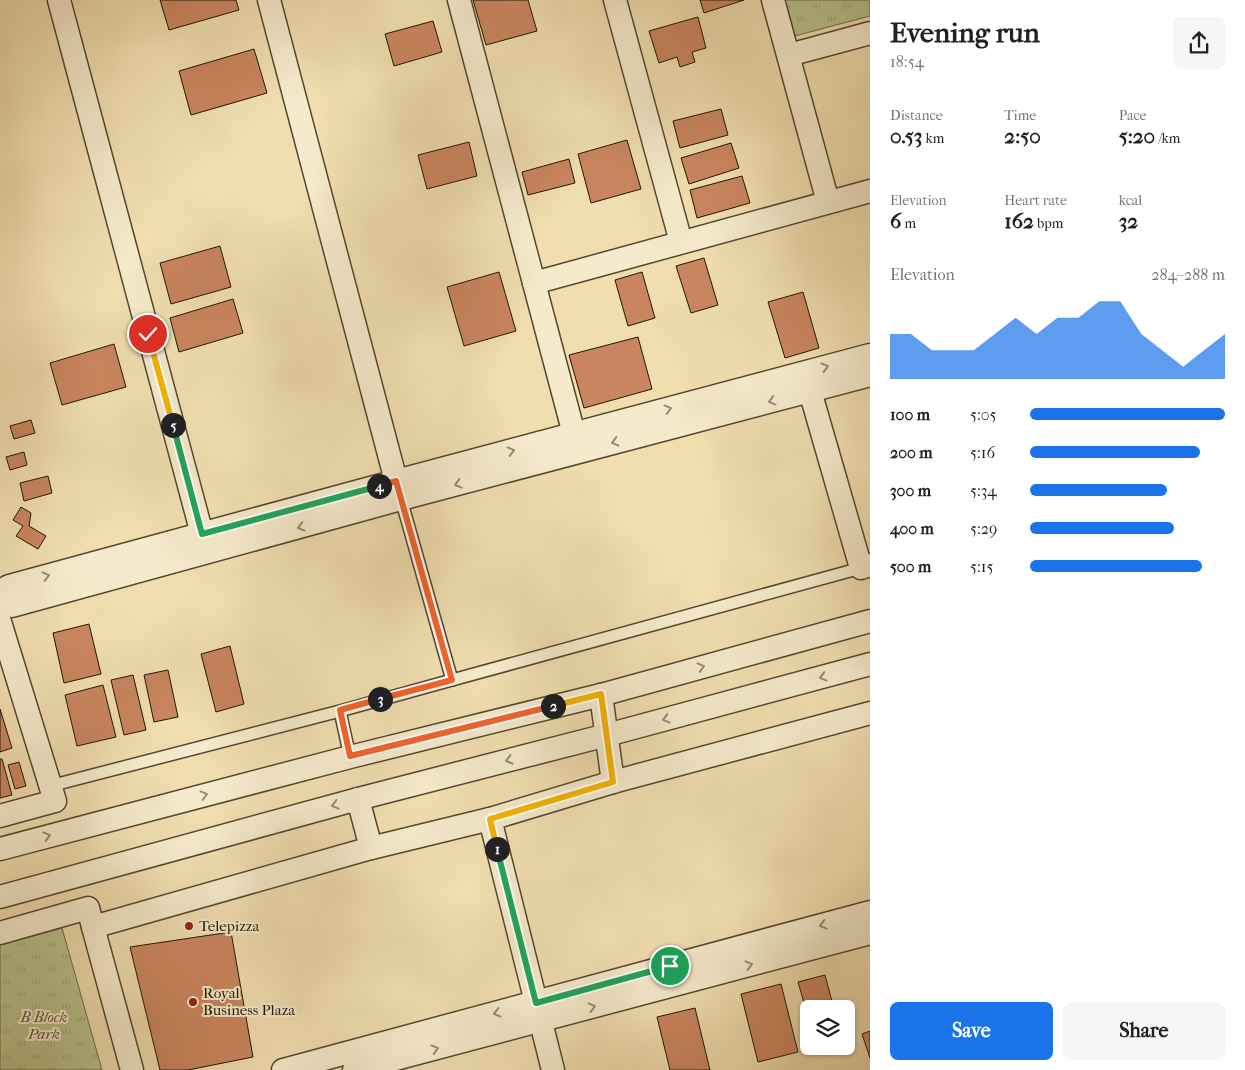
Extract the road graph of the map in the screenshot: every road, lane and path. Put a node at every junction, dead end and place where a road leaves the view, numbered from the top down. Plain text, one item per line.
1 (59, 0) edge
2 (270, 0) edge
3 (459, 0) edge
4 (615, 0) edge
5 (774, 0) edge
6 (870, 33) edge
7 (789, 55) junction
8 (870, 191) edge
9 (828, 202) junction
10 (681, 242) junction
11 (534, 282) junction
12 (870, 354) edge
13 (870, 375) edge
14 (810, 391) junction
15 (574, 434) junction
16 (398, 490) junction
17 (202, 534) junction
18 (865, 566) edge
19 (0, 591) edge
20 (0, 600) edge
21 (870, 621) edge
22 (0, 622) edge
23 (870, 664) edge
24 (452, 680) junction
25 (601, 694) junction
26 (340, 710) junction
27 (870, 713) edge
28 (607, 735) junction
29 (350, 756) junction
30 (613, 782) junction
31 (53, 793) junction
32 (358, 799) junction
33 (0, 816) edge
34 (490, 819) junction
35 (371, 848) junction
36 (0, 849) edge
37 (0, 897) edge
38 (870, 912) edge
39 (92, 927) junction
40 (0, 933) edge
41 (870, 933) edge
42 (538, 1012) junction
43 (132, 1070) edge
44 (283, 1070) edge
45 (354, 1070) edge
46 (553, 1070) edge

1 - 17 street
2 - 16 street
3 - 11 street
4 - 10 street
5 - 7 street
6 - 7 street
7 - 9 street
8 - 9 street
9 - 10 street
10 - 11 street
11 - 15 street
15 -> 12 street
13 - 14 street
14 -> 16 street
14 - 18 street
16 -> 15 street
16 - 17 street
16 -> 20 street
16 - 24 lane
19 -> 17 street
18 - 24 lane
25 -> 21 street
22 - 31 street
23 -> 28 street
24 - 26 lane
25 - 28 street
25 - 29 street
26 - 29 lane
26 - 31 lane
27 - 30 street
28 - 30 street
28 -> 32 street
36 -> 29 street
30 - 34 street
31 - 33 street
32 - 35 street
32 -> 37 street
34 - 35 street
34 - 42 street
35 - 39 street
38 -> 42 street
39 - 40 street
39 - 43 street
42 -> 41 street
42 -> 44 street
45 -> 42 street
42 - 46 street

